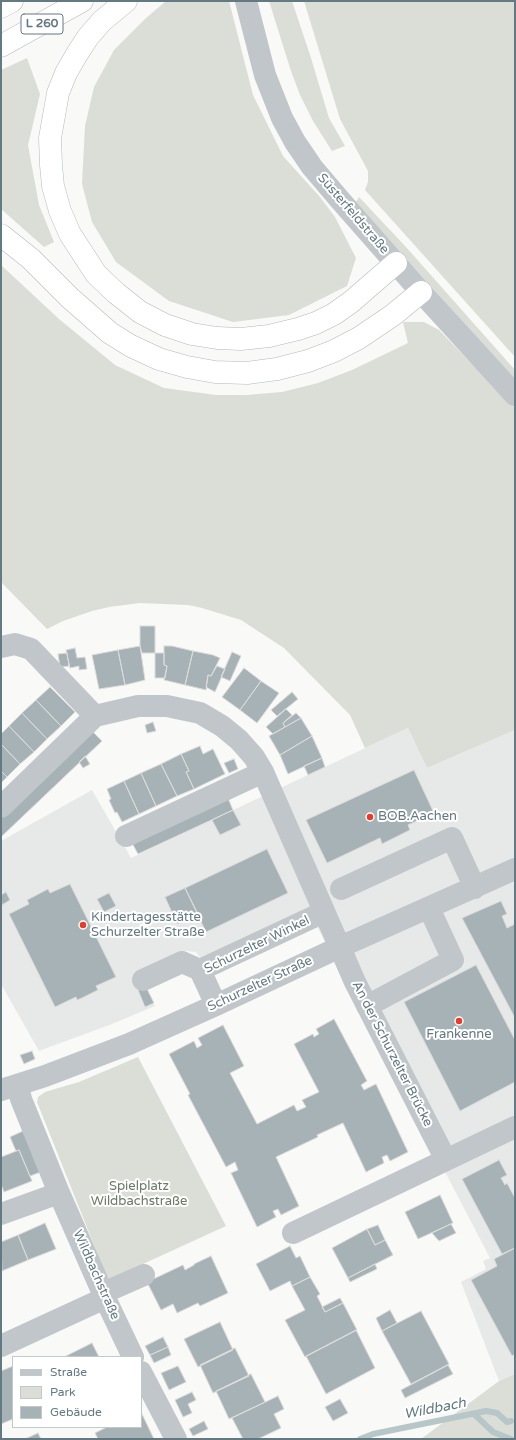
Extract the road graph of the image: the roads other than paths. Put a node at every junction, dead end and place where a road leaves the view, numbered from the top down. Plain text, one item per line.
1 (12, 1) edge
2 (82, 1) edge
3 (126, 1) edge
4 (246, 1) edge
5 (1, 7) edge
6 (1, 46) edge
7 (1, 234) edge
8 (396, 263) junction
9 (421, 292) junction
10 (515, 395) edge
11 (1, 647) edge
12 (95, 716) junction
13 (263, 772) junction
14 (1, 807) edge
15 (126, 836) dead end
16 (515, 869) edge
17 (475, 888) junction
18 (341, 889) dead end
19 (429, 908) junction
20 (324, 912) junction
21 (340, 947) junction
22 (200, 970) junction
23 (143, 980) dead end
24 (216, 1005) junction
25 (367, 1006) junction
26 (9, 1088) edge
27 (515, 1127) edge
28 (446, 1160) junction
29 (59, 1193) junction
30 (1, 1214) edge
31 (294, 1232) dead end
32 (144, 1275) dead end
33 (104, 1296) junction
34 (1, 1346) edge
35 (133, 1356) edge
36 (142, 1374) edge
37 (176, 1439) edge

1 - 5 highway, L 260
2 - 6 highway, L 260
3 - 8 highway
4 - 8 street, Süsterfeldstraße
7 - 9 highway
8 - 9 street, Süsterfeldstraße
9 - 10 street, Süsterfeldstraße
11 - 12 street
12 - 13 street, Schurzelter Winkel
12 - 14 street
13 - 15 street
13 - 20 street, Schurzelter Winkel
16 - 17 street, Schurzelter Straße
17 - 18 street
17 - 19 street, Schurzelter Straße
19 - 21 street, Schurzelter Straße
19 - 25 street
20 - 21 street, Schurzelter Winkel
20 - 22 street, Schurzelter Winkel
21 - 24 street, Schurzelter Straße
21 - 25 street, An der Schurzelter Brücke
22 - 23 street
22 - 24 street, Schurzelter Winkel
24 - 26 street, Schurzelter Straße
25 - 28 street, An der Schurzelter Brücke
26 - 29 street, Wildbachstraße
27 - 28 street
28 - 31 street
29 - 30 street
29 - 33 street, Wildbachstraße
32 - 33 street
33 - 34 street
33 - 35 street, Wildbachstraße
36 - 37 street

